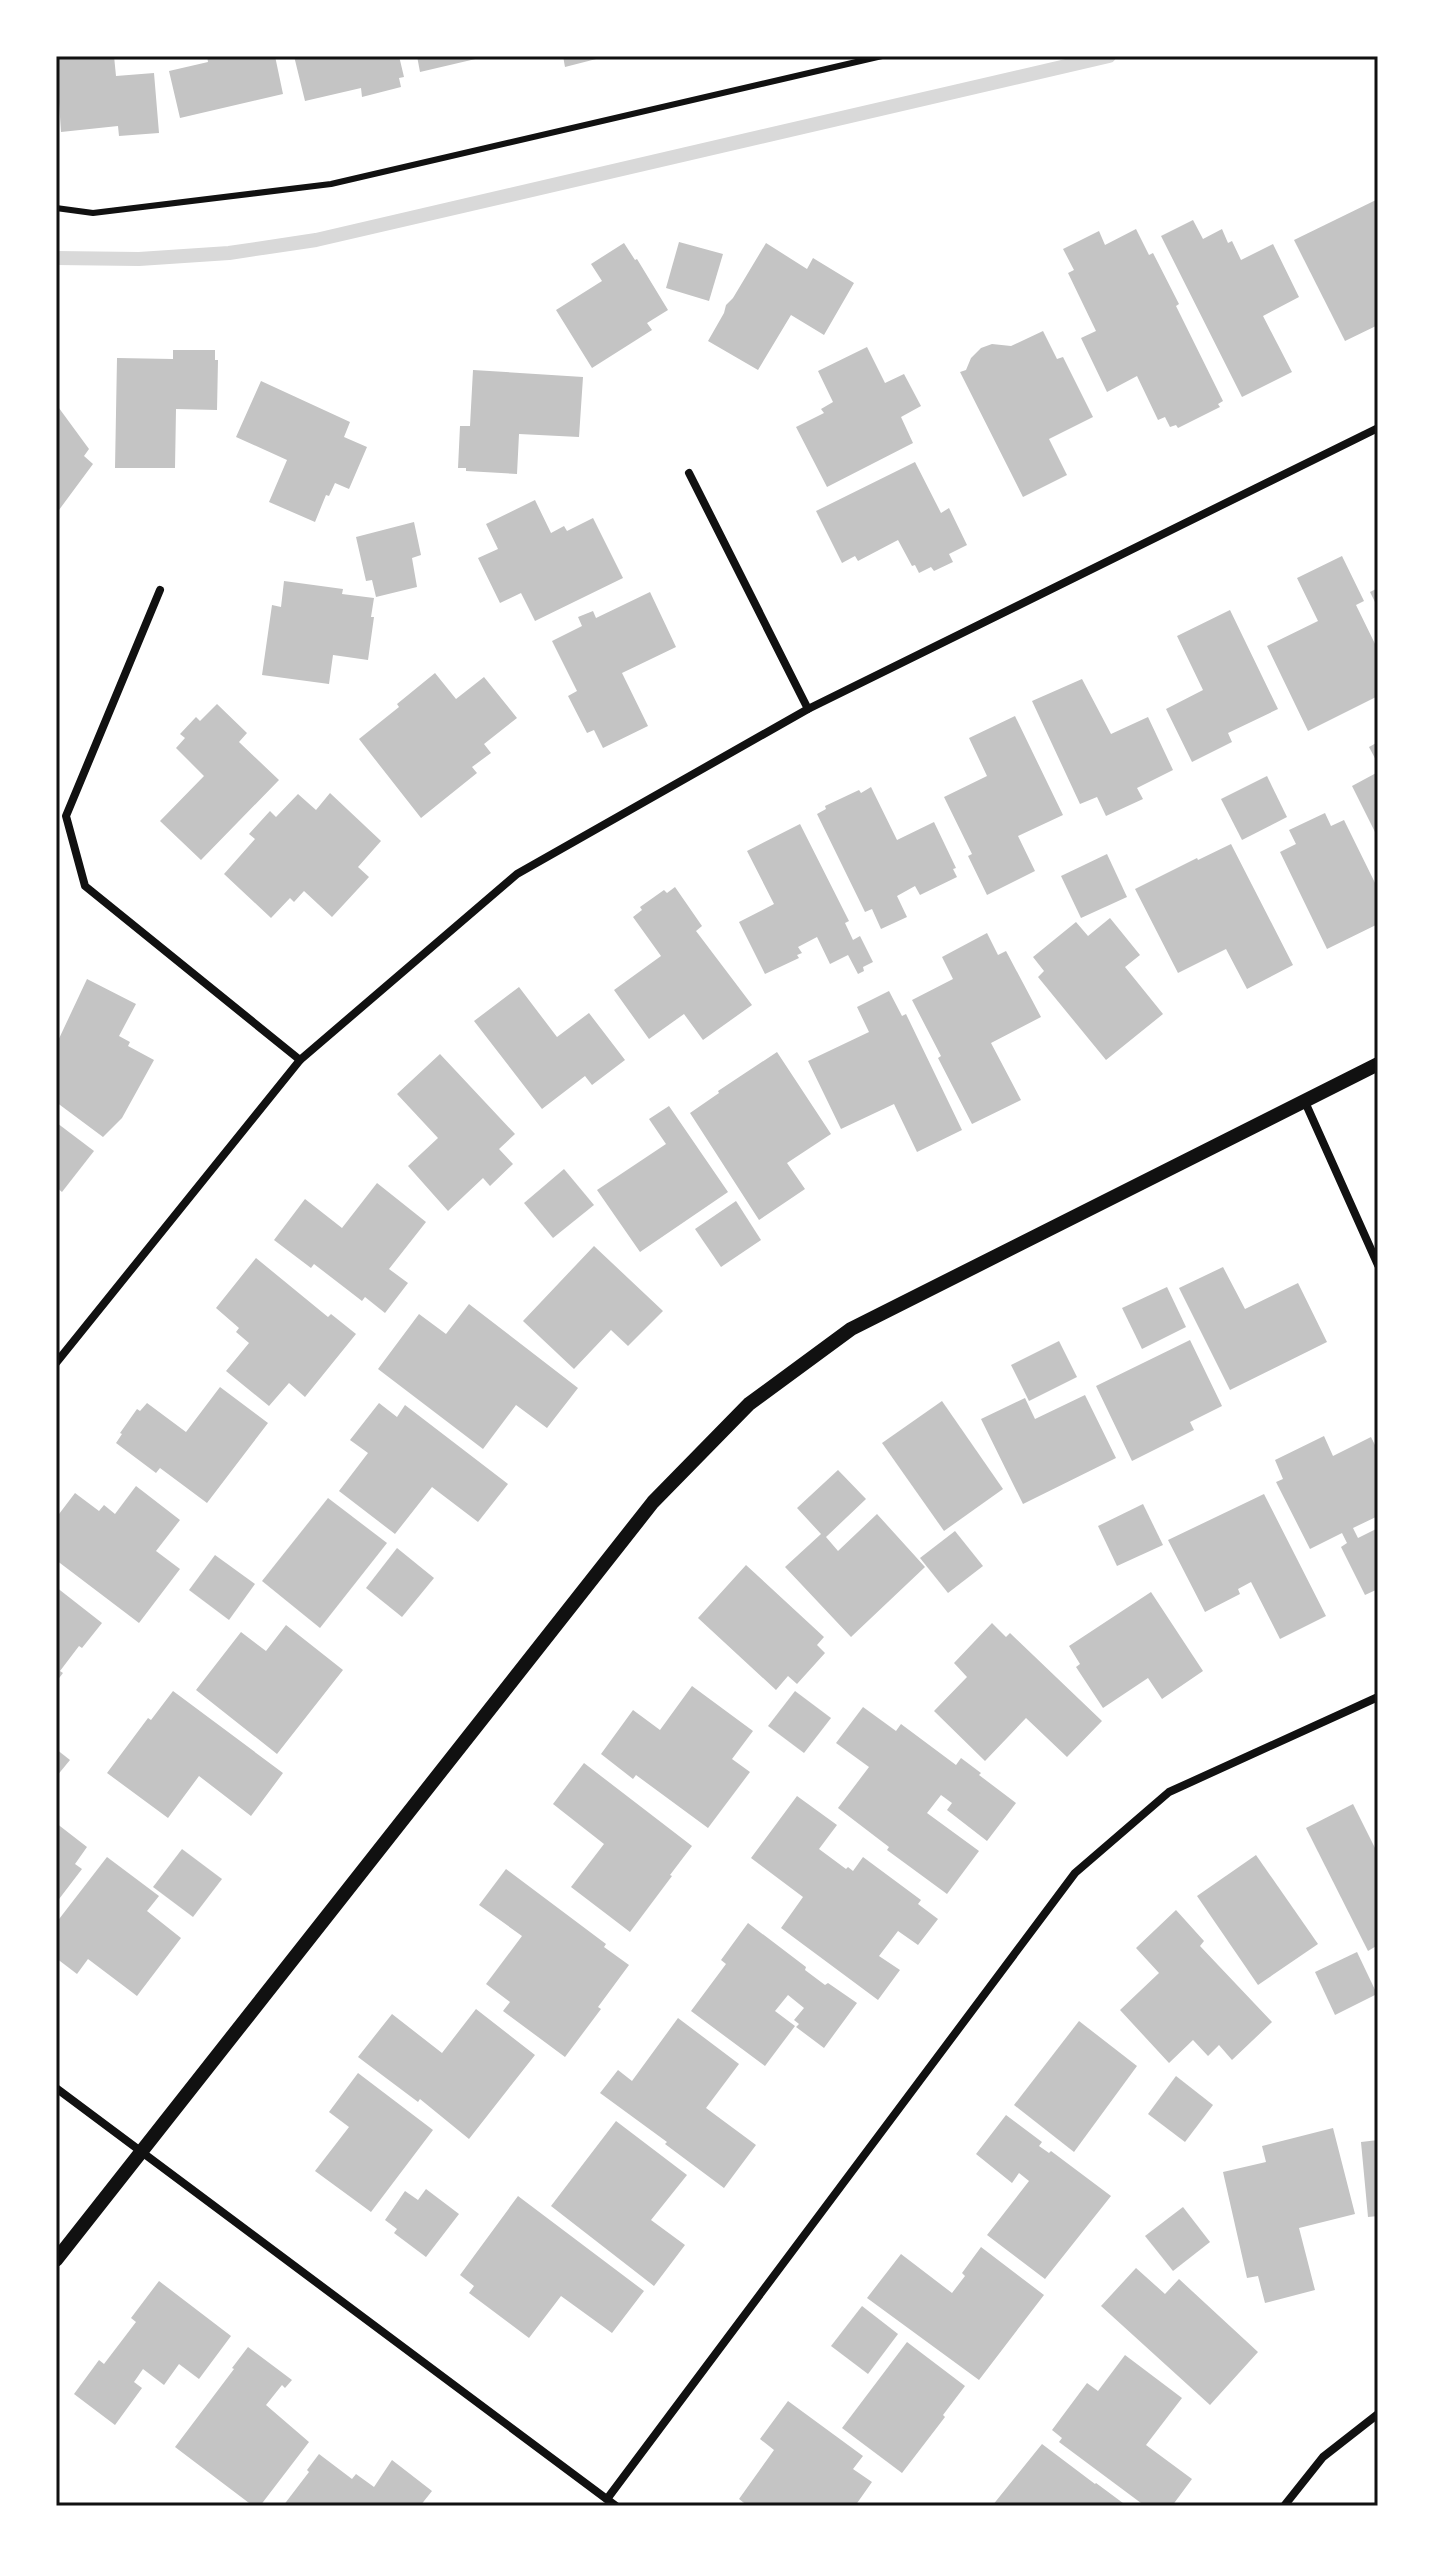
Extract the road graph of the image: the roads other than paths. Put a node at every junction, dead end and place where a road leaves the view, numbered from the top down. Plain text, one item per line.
1 (882, 56) edge
2 (56, 208) edge
3 (1378, 428) edge
4 (689, 473) dead end
5 (160, 590) dead end
6 (808, 709) junction
7 (300, 1060) junction
8 (1378, 1064) edge
9 (1305, 1102) junction
10 (1378, 1265) edge
11 (56, 1363) edge
12 (1378, 1697) edge
13 (56, 2088) edge
14 (142, 2153) junction
15 (56, 2260) edge
16 (1378, 2414) edge
17 (607, 2499) junction
18 (616, 2506) edge
19 (1284, 2506) edge

1 - 2 lane
3 - 6 street
4 - 6 street
5 - 7 street
6 - 7 street
7 - 11 street
8 - 9 street
9 - 10 street
9 - 14 street
12 - 17 street
13 - 14 street
14 - 15 street
14 - 17 street
16 - 19 street
17 - 18 street

